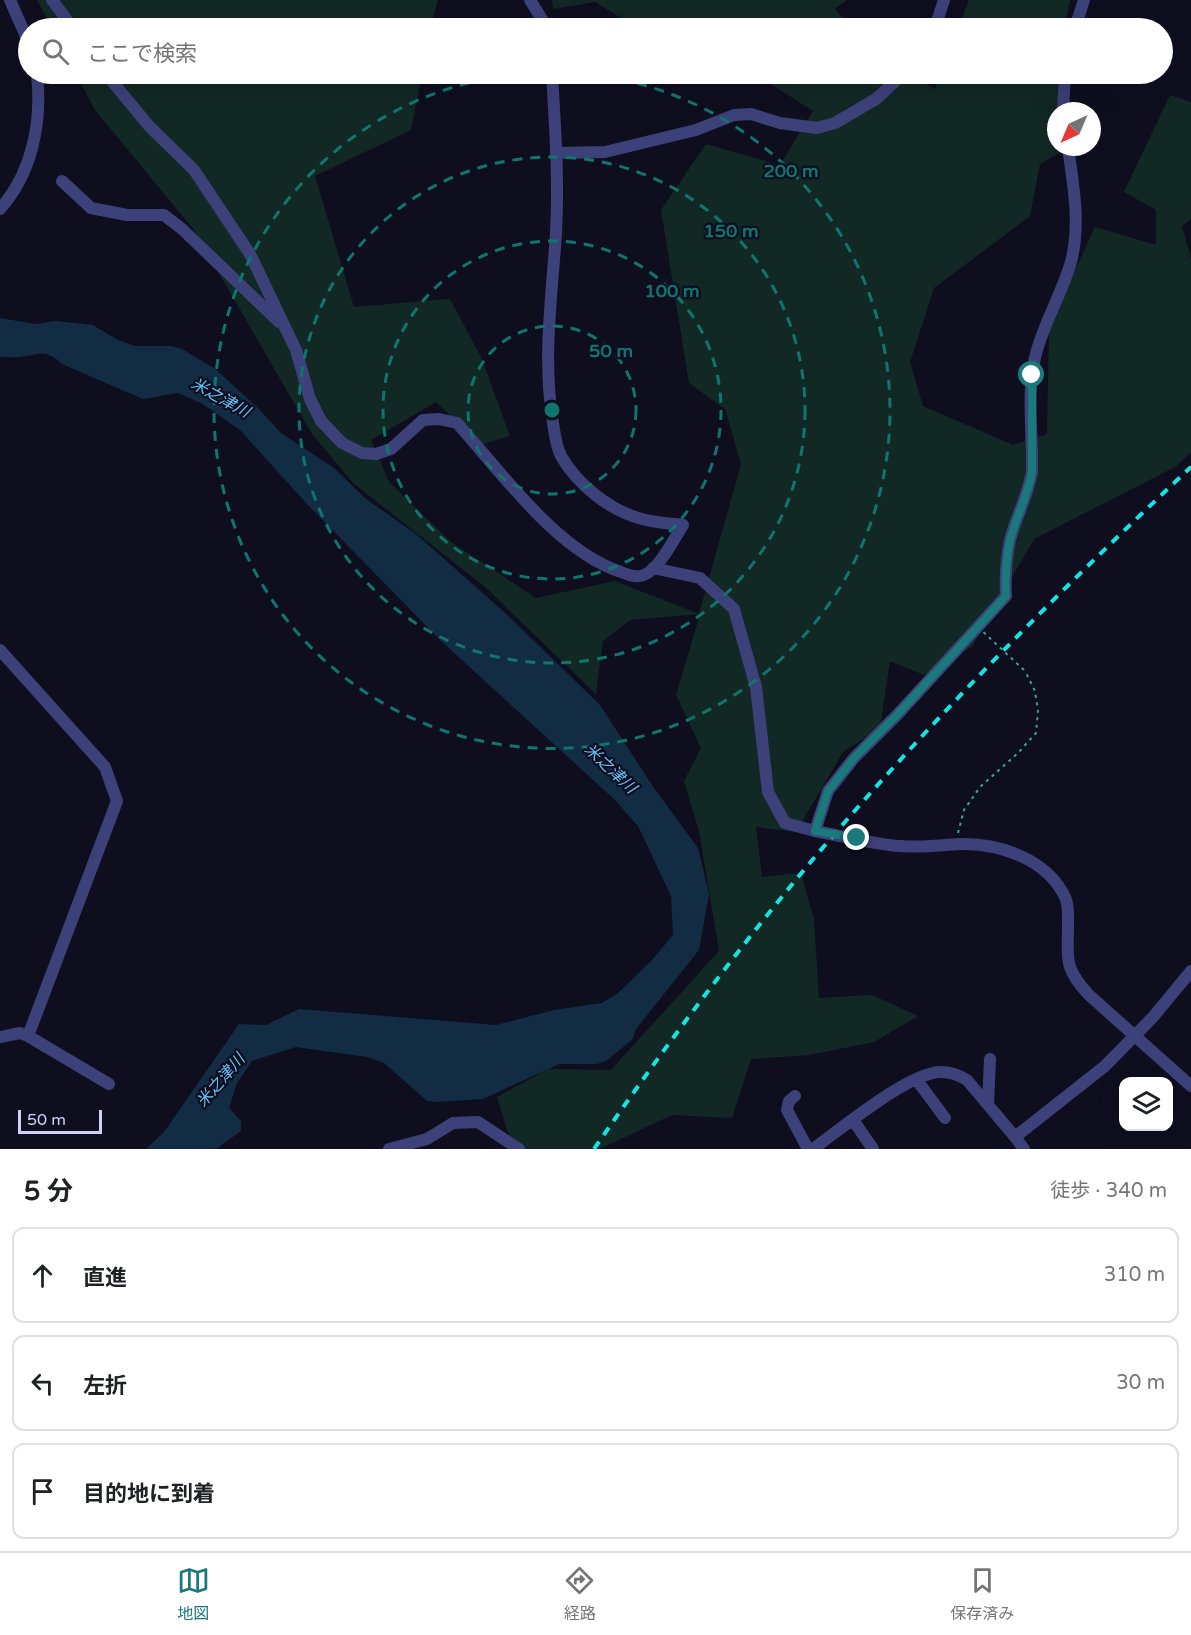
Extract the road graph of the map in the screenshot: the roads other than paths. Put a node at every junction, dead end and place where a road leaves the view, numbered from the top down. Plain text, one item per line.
1 (10, 0) edge
2 (52, 0) edge
3 (530, 0) edge
4 (944, 0) edge
5 (1084, 0) edge
6 (18, 18) edge
7 (66, 18) edge
8 (541, 18) edge
9 (938, 18) edge
10 (1078, 18) edge
11 (38, 84) edge
12 (114, 84) edge
13 (553, 84) edge
14 (892, 84) edge
15 (1064, 84) edge
16 (1063, 102) edge
17 (556, 153) junction
18 (1069, 156) edge
19 (62, 181) dead end
20 (0, 209) edge
21 (284, 327) junction
22 (652, 567) junction
23 (0, 650) edge
24 (815, 831) junction
25 (1191, 971) edge
26 (1135, 1035) junction
27 (28, 1036) junction
28 (0, 1037) edge
29 (990, 1059) dead end
30 (916, 1079) junction
31 (109, 1084) dead end
32 (1191, 1086) edge
33 (795, 1096) dead end
34 (988, 1105) junction
35 (945, 1118) dead end
36 (853, 1120) junction
37 (1015, 1137) junction
38 (389, 1149) edge
39 (519, 1149) edge
40 (808, 1149) edge
41 (813, 1149) edge
42 (873, 1149) edge
43 (1024, 1149) edge

1 - 6 street
2 - 7 street
3 - 8 street
4 - 9 street
5 - 10 street
11 - 20 street
12 - 21 street
13 - 17 street
14 - 17 street
15 - 16 street
17 - 22 street
18 - 24 street
19 - 21 street
21 - 22 street
22 - 24 street
23 - 27 street
24 - 26 street
25 - 26 street
26 - 32 street
26 - 37 street
27 - 28 street
27 - 31 street
29 - 34 street
30 - 34 street
30 - 35 street
30 - 36 street
33 - 40 street
34 - 37 street
36 - 41 street
36 - 42 street
37 - 43 street
38 - 39 street

